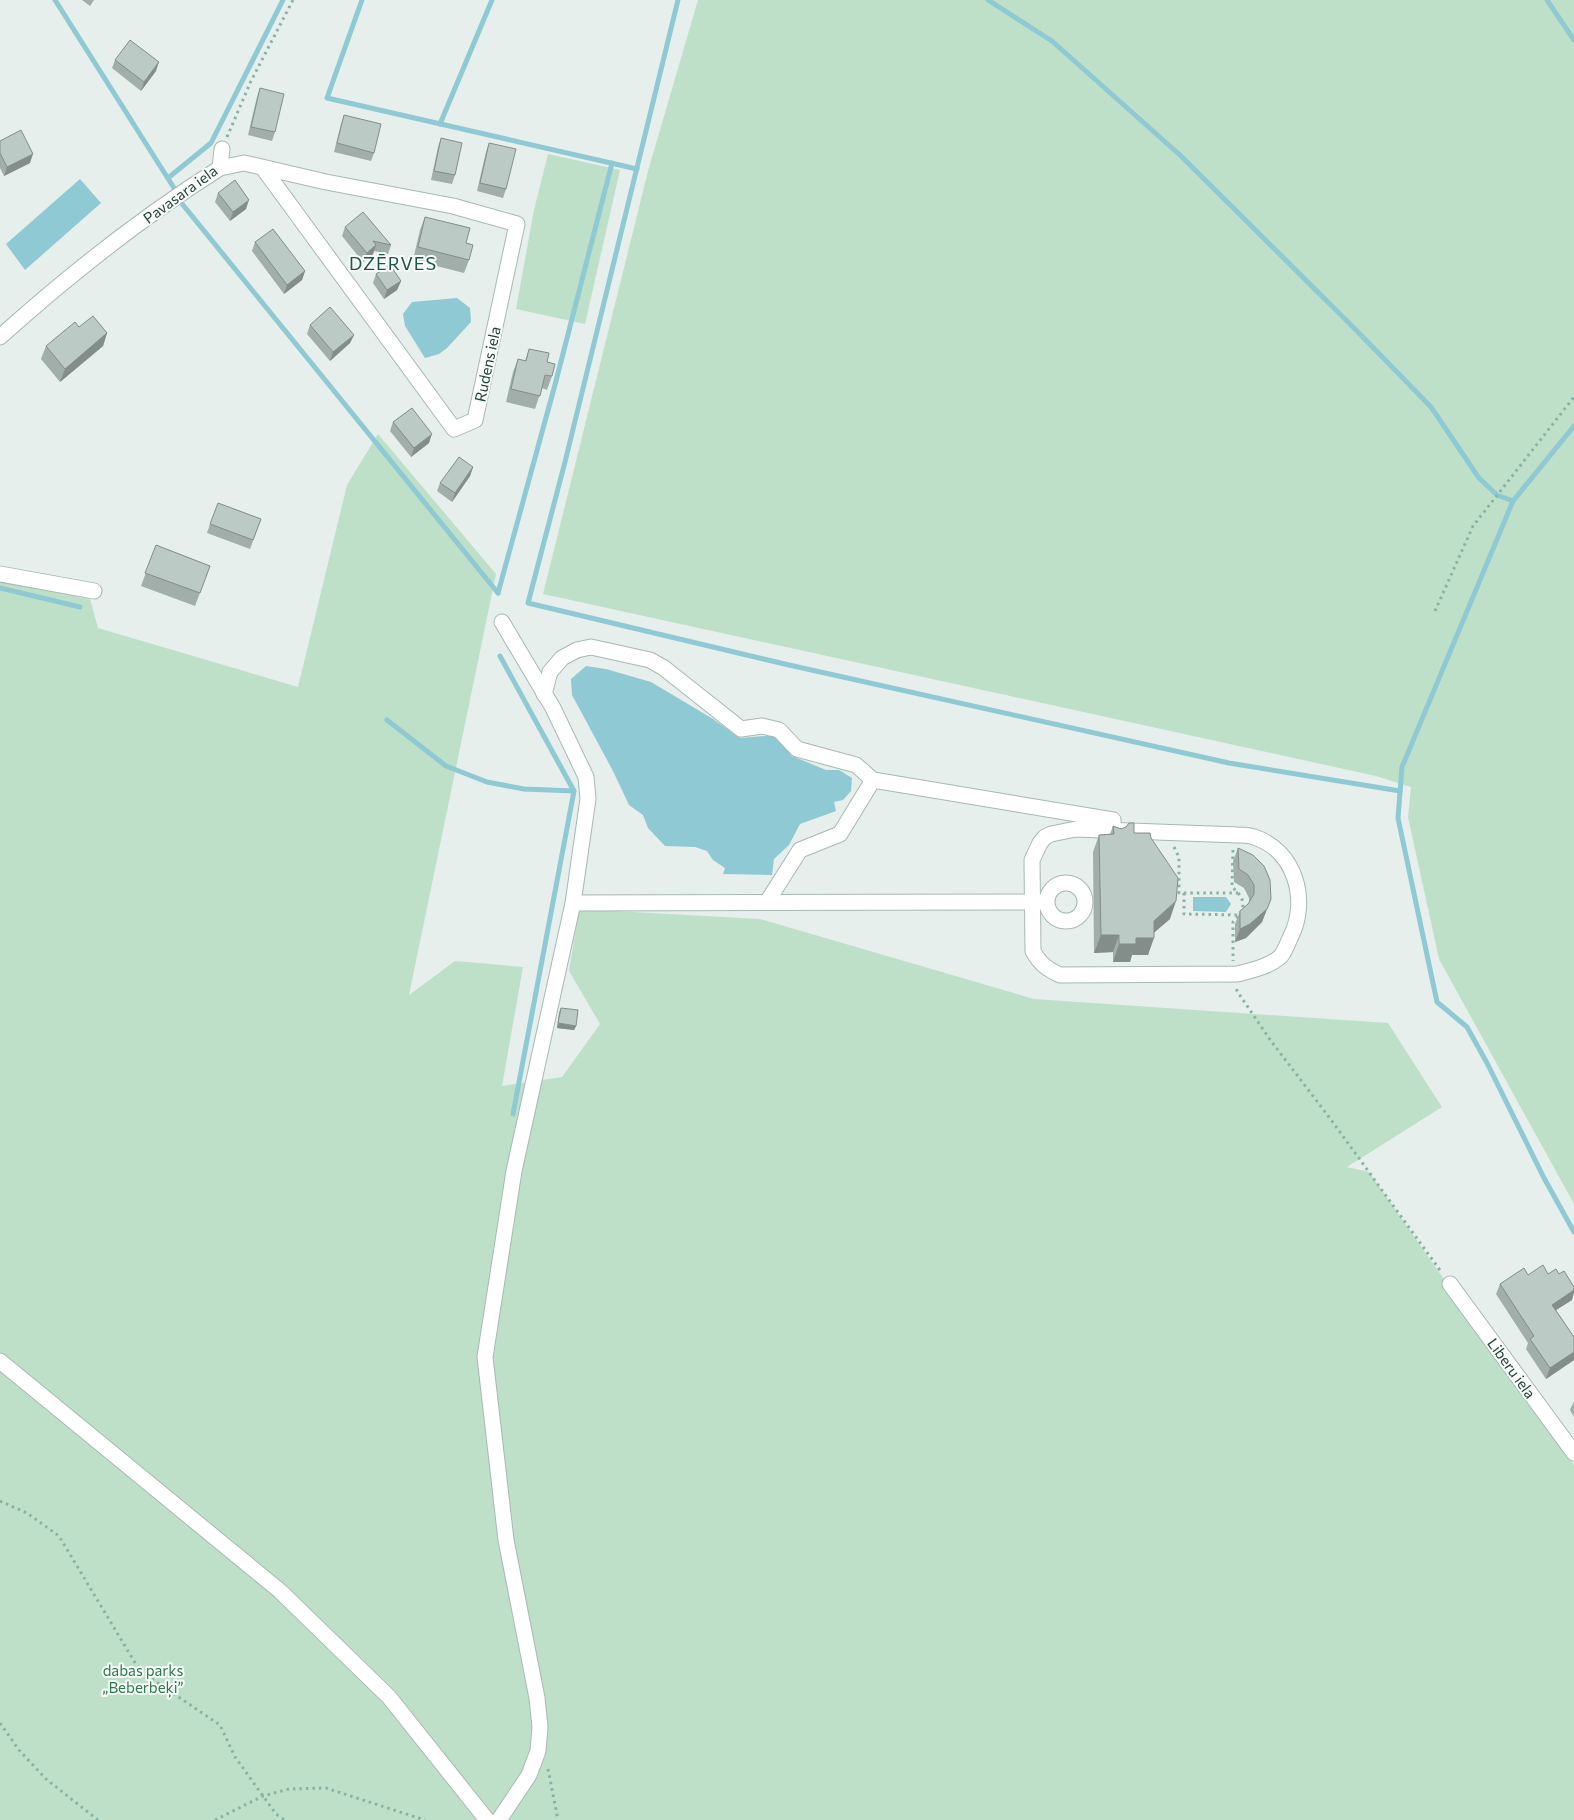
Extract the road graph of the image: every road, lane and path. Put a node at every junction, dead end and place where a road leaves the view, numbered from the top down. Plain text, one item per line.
1 (293, 0) edge
2 (222, 149) joint
3 (220, 168) junction
4 (263, 168) junction
5 (0, 337) edge
6 (1574, 396) edge
7 (0, 574) edge
8 (94, 591) dead end
9 (1435, 611) dead end
10 (502, 622) dead end
11 (544, 694) junction
12 (873, 780) junction
13 (1155, 832) junction
14 (1114, 834) junction
15 (1233, 834) junction
16 (1153, 849) edge
17 (1184, 893) junction
18 (1239, 893) junction
19 (768, 902) junction
20 (1039, 902) junction
21 (573, 903) junction
22 (1240, 915) junction
23 (1235, 974) junction
24 (1450, 1284) joint
25 (0, 1361) edge
26 (1574, 1453) edge
27 (0, 1501) edge
28 (0, 1723) edge
29 (548, 1766) dead end
30 (263, 1796) junction
31 (98, 1820) edge
32 (215, 1820) edge
33 (285, 1820) edge
34 (425, 1820) edge
35 (487, 1820) edge
36 (499, 1820) edge
37 (558, 1820) edge

1 - 2 path, Pavasara iela
2 - 3 street, Pavasara iela
3 - 4 street, Rudens iela
3 - 5 street, Pavasara iela
4 - 4 street, Rudens iela
6 - 9 path
7 - 8 street
10 - 11 street
11 - 12 street
11 - 21 street
12 - 14 street
12 - 19 street
13 - 14 street
13 - 15 street
13 - 16 street
13 - 17 path
14 - 20 street
15 - 18 path
15 - 23 street
17 - 18 path
17 - 22 path
18 - 22 path
19 - 20 street
19 - 21 street
20 - 23 street
21 - 36 street
22 - 23 path
23 - 24 path
24 - 26 street, Liberu iela
25 - 35 street
27 - 30 path
28 - 31 path
29 - 37 path
30 - 32 path
30 - 33 path
30 - 34 path

